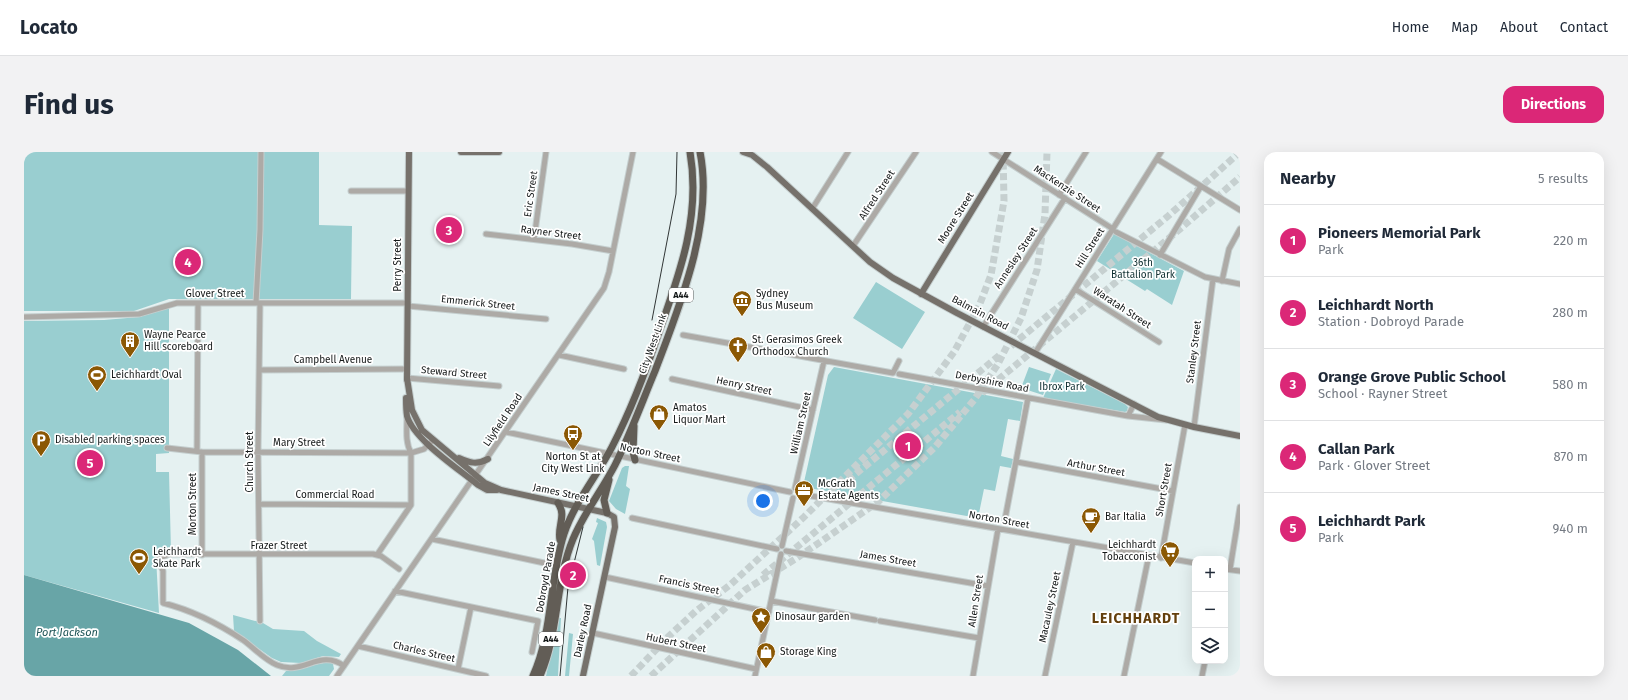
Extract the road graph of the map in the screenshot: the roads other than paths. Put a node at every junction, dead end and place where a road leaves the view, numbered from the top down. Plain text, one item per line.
1 (262, 152) edge
2 (408, 152) edge
3 (461, 152) edge
4 (499, 152) edge
5 (546, 152) edge
6 (633, 152) edge
7 (690, 152) edge
8 (700, 152) edge
9 (744, 152) edge
10 (848, 152) edge
11 (916, 152) edge
12 (992, 152) edge
13 (1008, 152) edge
14 (1086, 152) edge
15 (1161, 152) edge
16 (1004, 159) junction
17 (1157, 159) junction
18 (1201, 186) junction
19 (351, 191) dead end
20 (408, 191) junction
21 (1059, 195) junction
22 (1065, 198) junction
23 (812, 209) junction
24 (1240, 210) edge
25 (1240, 229) edge
26 (1114, 231) junction
27 (486, 234) dead end
28 (534, 239) junction
29 (853, 246) junction
30 (613, 251) junction
31 (1160, 255) junction
32 (1212, 279) junction
33 (1222, 280) junction
34 (1240, 284) edge
35 (1075, 289) junction
36 (921, 294) junction
37 (198, 303) junction
38 (258, 303) junction
39 (408, 305) junction
40 (24, 317) edge
41 (546, 320) dead end
42 (983, 327) junction
43 (683, 335) dead end
44 (1159, 342) dead end
45 (1034, 353) junction
46 (559, 355) junction
47 (824, 361) junction
48 (899, 361) dead end
49 (407, 369) junction
50 (624, 369) dead end
51 (259, 370) junction
52 (899, 374) dead end
53 (407, 378) junction
54 (672, 379) dead end
55 (500, 386) dead end
56 (1028, 398) junction
57 (1134, 404) junction
58 (813, 410) junction
59 (407, 416) junction
60 (1128, 416) junction
61 (1167, 420) junction
62 (634, 423) junction
63 (1185, 425) junction
64 (1194, 428) junction
65 (506, 432) junction
66 (1240, 436) edge
67 (433, 439) junction
68 (429, 445) junction
69 (168, 448) dead end
70 (199, 452) junction
71 (411, 452) junction
72 (258, 453) junction
73 (608, 454) junction
74 (454, 456) junction
75 (619, 456) junction
76 (488, 459) junction
77 (636, 460) junction
78 (1017, 462) junction
79 (608, 476) junction
80 (474, 478) junction
81 (795, 488) junction
82 (1173, 491) junction
83 (790, 492) junction
84 (800, 494) junction
85 (793, 498) junction
86 (558, 503) junction
87 (259, 504) junction
88 (411, 505) junction
89 (577, 507) junction
90 (1240, 507) edge
91 (588, 509) junction
92 (607, 513) junction
93 (632, 518) dead end
94 (615, 519) joint
95 (1005, 519) dead end
96 (998, 529) junction
97 (432, 539) junction
98 (1073, 542) junction
99 (561, 546) junction
100 (784, 548) junction
101 (777, 549) junction
102 (781, 554) junction
103 (202, 555) junction
104 (259, 555) junction
105 (379, 556) junction
106 (1149, 556) junction
107 (1161, 558) junction
108 (1192, 563) edge
109 (549, 564) dead end
110 (1228, 564) edge
111 (399, 569) dead end
112 (1228, 569) edge
113 (1240, 571) edge
114 (605, 577) junction
115 (988, 586) junction
116 (395, 591) junction
117 (771, 602) junction
118 (471, 607) junction
119 (769, 612) junction
120 (260, 621) dead end
121 (593, 633) junction
122 (979, 638) junction
123 (358, 646) junction
124 (532, 652) dead end
125 (1204, 664) edge
126 (344, 666) junction
127 (458, 669) junction
128 (756, 669) junction
129 (337, 676) edge
130 (486, 676) edge
131 (533, 676) edge
132 (540, 676) edge
133 (583, 676) edge
134 (755, 676) edge
135 (973, 676) edge
136 (1045, 676) edge
137 (1124, 676) edge
138 (1202, 676) edge

1 - 38 street, Church Street
2 - 20 main road, Perry Street
3 - 4 main road
5 - 28 street, Eric Street
6 - 30 street, Lilyfield Road
7 - 73 highway, City West Link / A44
8 - 62 highway, City West Link / A44
9 - 23 main road, Balmain Road
10 - 23 street
11 - 29 street, Alfred Street
12 - 16 street, MacKenzie Street
13 - 16 main road, Moore Street
14 - 21 street
15 - 17 street, Hill Street
16 - 21 street, MacKenzie Street
16 - 36 main road, Moore Street
17 - 18 street
17 - 26 street, Hill Street
18 - 24 street
18 - 31 street
19 - 20 street
20 - 39 main road, Perry Street
21 - 22 street, MacKenzie Street
22 - 26 street, MacKenzie Street
22 - 42 street, Annesley Street
23 - 29 main road, Balmain Road
25 - 33 street
26 - 31 street, MacKenzie Street
26 - 35 street, Hill Street
27 - 28 street, Rayner Street
28 - 30 street, Rayner Street
29 - 36 main road, Balmain Road
30 - 46 street, Lilyfield Road
31 - 32 street, MacKenzie Street
32 - 33 street, MacKenzie Street
32 - 64 street, Stanley Street
33 - 34 street, MacKenzie Street
35 - 44 street, Waratah Street
35 - 45 street, Hill Street
36 - 42 main road, Balmain Road
37 - 38 street, Glover Street
37 - 40 street, Glover Street
37 - 70 street, Morton Street
38 - 39 street, Glover Street
38 - 51 street, Church Street
39 - 41 street, Emmerick Street
39 - 49 main road, Perry Street
42 - 45 main road, Balmain Road
43 - 47 street
45 - 57 main road, Balmain Road
46 - 50 street
46 - 65 street, Lilyfield Road
47 - 48 street
47 - 58 street, William Street
49 - 51 street, Campbell Avenue
49 - 53 main road, Perry Street
51 - 72 street, Church Street
52 - 56 street, Derbyshire Road
53 - 55 street, Steward Street
53 - 59 main road, Perry Street
53 - 67 main road, Perry Street
54 - 58 street, Henry Street
56 - 60 street, Derbyshire Road
56 - 78 street
57 - 60 street
57 - 61 main road, Balmain Road
58 - 81 street, William Street
59 - 68 main road
59 - 71 street, Perry Street
60 - 61 street, Derbyshire Road
61 - 63 main road, Balmain Road
62 - 75 highway, City West Link / A44
62 - 77 highway
63 - 64 main road, Balmain Road
63 - 82 street, Short Street
64 - 66 main road, Balmain Road
65 - 73 street, Norton Street
65 - 76 street, Lilyfield Road
67 - 68 street
67 - 74 main road
68 - 71 street, Mary Street
68 - 80 main road
69 - 70 street, Mary Street
70 - 72 street, Mary Street
70 - 103 street, Morton Street
71 - 72 street, Mary Street
71 - 88 street, Perry Street
72 - 87 street, Church Street
73 - 75 street, Norton Street
73 - 89 highway, City West Link / A44
74 - 76 main road
74 - 80 main road
75 - 77 street, Norton Street
75 - 79 highway, City West Link / A44
76 - 80 street, Lilyfield Road
77 - 83 street, Norton Street
78 - 82 street, Arthur Street
78 - 95 street
79 - 91 highway, City West Link / A44
79 - 92 highway
80 - 86 main road, James Street
80 - 97 street, Lilyfield Road
81 - 83 street
81 - 84 street
82 - 107 street, Short Street
83 - 85 street
84 - 85 street
84 - 96 street, Norton Street
85 - 100 street
86 - 89 main road, James Street
86 - 99 highway
87 - 88 street, Commercial Road
87 - 104 street, Church Street
88 - 105 street
89 - 91 main road, James Street
89 - 99 highway, Dobroyd Parade / A44
90 - 110 street
91 - 92 main road, James Street
91 - 132 highway, Dobroyd Parade / A44
92 - 94 main road, James Street
93 - 101 street
94 - 114 main road, Darley Road
96 - 98 street, Norton Street
96 - 115 street, Allen Street
97 - 109 street
97 - 116 street, Lilyfield Road
98 - 106 street, Norton Street
98 - 136 street, Macauley Street
99 - 131 highway, Dobroyd Parade / A44
100 - 101 street
100 - 102 street
100 - 115 street, James Street
101 - 102 street
102 - 117 street
103 - 104 street, Frazer Street
103 - 126 street, Frazer Street
104 - 105 street, Frazer Street
104 - 120 street, Church Street
105 - 111 street
106 - 107 street, Norton Street
106 - 137 street
107 - 108 street, Norton Street
112 - 113 street
114 - 119 street, Francis Street
114 - 121 main road, Darley Road
115 - 122 street, Allen Street
116 - 118 street
116 - 123 street, Lilyfield Road
117 - 119 street
117 - 122 street
118 - 124 street
118 - 127 street
119 - 128 street
121 - 128 street, Hubert Street
121 - 133 main road, Darley Road
122 - 135 street, Allen Street
123 - 126 street, Lilyfield Road
123 - 127 street, Charles Street
125 - 138 street
126 - 129 street, Lilyfield Road
127 - 130 street, Charles Street
128 - 134 street

